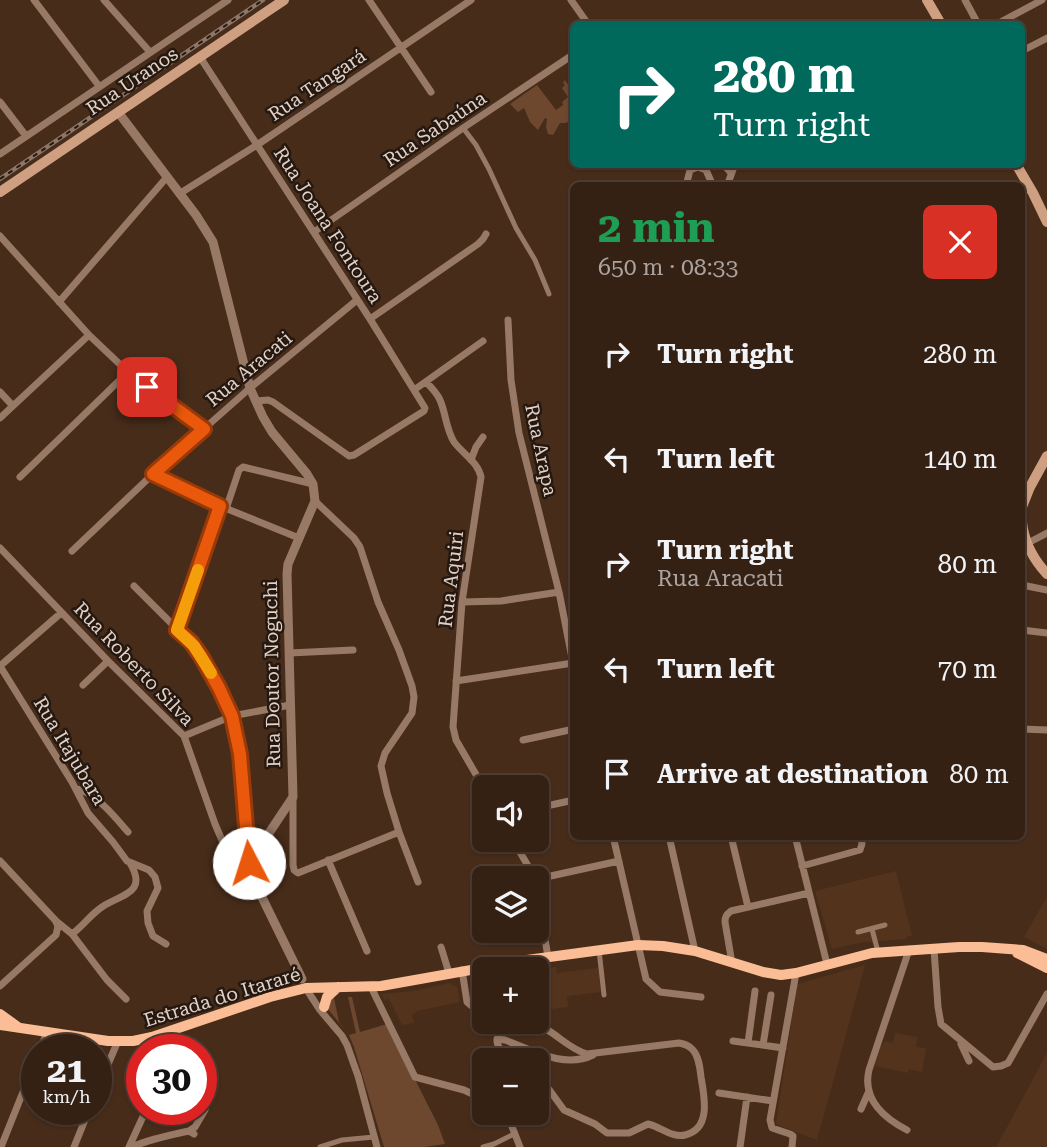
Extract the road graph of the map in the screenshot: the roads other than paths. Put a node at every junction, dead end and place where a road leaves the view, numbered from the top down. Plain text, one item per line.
1 (34, 0) edge
2 (104, 0) edge
3 (228, 0) edge
4 (284, 0) edge
5 (369, 0) edge
6 (471, 0) edge
7 (571, 0) edge
8 (927, 0) edge
9 (965, 0) edge
10 (1042, 0) edge
11 (586, 21) edge
12 (939, 21) edge
13 (976, 21) edge
14 (1003, 21) edge
15 (1047, 38) edge
16 (400, 48) junction
17 (1025, 49) edge
18 (150, 52) junction
19 (200, 57) junction
20 (570, 57) edge
21 (99, 86) junction
22 (431, 92) dead end
23 (0, 102) edge
24 (118, 113) junction
25 (463, 128) junction
26 (26, 136) junction
27 (257, 145) junction
28 (0, 154) edge
29 (702, 168) edge
30 (727, 168) edge
31 (733, 168) edge
32 (1018, 168) edge
33 (731, 173) junction
34 (167, 177) junction
35 (711, 182) edge
36 (728, 182) edge
37 (0, 192) edge
38 (179, 194) junction
39 (1047, 222) edge
40 (314, 232) junction
41 (485, 234) dead end
42 (0, 236) edge
43 (549, 295) dead end
44 (357, 300) junction
45 (59, 302) junction
46 (370, 319) junction
47 (508, 320) dead end
48 (89, 335) junction
49 (483, 341) dead end
50 (128, 372) junction
51 (426, 382) junction
52 (250, 388) junction
53 (414, 390) junction
54 (0, 392) edge
55 (256, 401) junction
56 (13, 406) junction
57 (0, 418) edge
58 (204, 429) junction
59 (483, 437) dead end
60 (1047, 456) edge
61 (471, 460) junction
62 (153, 474) junction
63 (20, 477) dead end
64 (313, 484) junction
65 (1026, 485) edge
66 (315, 501) junction
67 (223, 507) junction
68 (1047, 533) edge
69 (299, 538) junction
70 (1025, 538) edge
71 (1026, 544) junction
72 (0, 548) edge
73 (72, 551) dead end
74 (1047, 574) edge
75 (134, 586) dead end
76 (1025, 586) edge
77 (1047, 590) edge
78 (559, 592) junction
79 (462, 603) junction
80 (61, 613) junction
81 (177, 630) junction
82 (1025, 630) edge
83 (1047, 633) edge
84 (570, 649) edge
85 (353, 650) dead end
86 (289, 653) junction
87 (108, 661) junction
88 (570, 665) edge
89 (0, 666) edge
90 (456, 681) junction
91 (83, 685) dead end
92 (290, 705) junction
93 (232, 716) junction
94 (1025, 729) edge
95 (570, 730) edge
96 (1047, 730) edge
97 (184, 736) junction
98 (523, 740) dead end
99 (476, 775) edge
100 (76, 789) junction
101 (293, 797) junction
102 (570, 801) edge
103 (549, 805) edge
104 (128, 832) dead end
105 (399, 832) junction
106 (614, 840) edge
107 (670, 840) edge
108 (732, 840) edge
109 (796, 840) edge
110 (862, 840) edge
111 (328, 860) junction
112 (0, 861) edge
113 (619, 861) junction
114 (130, 863) junction
115 (802, 866) junction
116 (549, 875) edge
117 (252, 877) junction
118 (418, 882) dead end
119 (258, 891) junction
120 (809, 892) junction
121 (748, 907) junction
122 (56, 921) junction
123 (885, 925) dead end
124 (872, 929) junction
125 (858, 932) dead end
126 (72, 934) junction
127 (546, 943) edge
128 (166, 944) dead end
129 (638, 945) junction
130 (441, 947) dead end
131 (934, 949) junction
132 (599, 950) junction
133 (908, 950) junction
134 (1012, 950) junction
135 (367, 951) dead end
136 (695, 951) junction
137 (878, 952) junction
138 (548, 957) joint
139 (1047, 959) edge
140 (732, 963) junction
141 (827, 964) junction
142 (1047, 968) edge
143 (472, 969) edge
144 (462, 971) junction
145 (449, 973) junction
146 (796, 973) junction
147 (306, 985) junction
148 (0, 986) edge
149 (338, 987) junction
150 (371, 987) junction
151 (755, 992) dead end
152 (1047, 994) edge
153 (604, 995) dead end
154 (771, 995) dead end
155 (701, 997) dead end
156 (126, 999) dead end
157 (472, 1006) edge
158 (325, 1011) junction
159 (0, 1014) edge
160 (0, 1025) edge
161 (20, 1029) junction
162 (549, 1029) edge
163 (47, 1032) joint
164 (159, 1034) edge
165 (126, 1040) edge
166 (960, 1040) junction
167 (118, 1041) junction
168 (733, 1041) dead end
169 (748, 1043) junction
170 (763, 1045) junction
171 (499, 1048) edge
172 (527, 1048) edge
173 (783, 1048) junction
174 (594, 1054) junction
175 (112, 1055) edge
176 (549, 1056) edge
177 (969, 1060) dead end
178 (549, 1089) edge
179 (869, 1091) junction
180 (719, 1093) dead end
181 (472, 1094) edge
182 (21, 1097) edge
183 (747, 1097) junction
184 (774, 1101) junction
185 (861, 1108) dead end
186 (83, 1125) edge
187 (140, 1125) edge
188 (196, 1125) edge
189 (511, 1125) edge
190 (908, 1130) dead end
191 (514, 1134) junction
192 (374, 1137) junction
193 (1, 1147) edge
194 (74, 1147) edge
195 (131, 1147) edge
196 (320, 1147) edge
197 (377, 1147) edge
198 (483, 1147) edge
199 (520, 1147) edge
200 (740, 1147) edge
201 (792, 1147) edge

1 - 21 street
2 - 18 street
3 - 18 street
4 - 19 main road, Rua Uranos
5 - 16 street
6 - 16 street, Rua Tangará
7 - 11 street
8 - 12 main road
9 - 13 street
10 - 14 street
15 - 17 street
16 - 22 street
16 - 27 street, Rua Tangará
18 - 21 street
19 - 24 main road, Rua Uranos
19 - 27 street, Rua Joana Fontoura
20 - 25 street, Rua Sabaúna
21 - 26 street
23 - 26 street
24 - 34 street
24 - 37 main road, Rua Uranos
25 - 40 street, Rua Sabaúna
25 - 43 street
26 - 28 street
27 - 38 street, Rua Tangará
27 - 40 street, Rua Joana Fontoura
29 - 35 street
30 - 33 street
31 - 33 street
32 - 39 main road
33 - 36 street
34 - 38 street
34 - 45 street
38 - 52 street
40 - 44 street, Rua Joana Fontoura
41 - 46 street
42 - 45 street
44 - 46 street, Rua Joana Fontoura
44 - 52 street, Rua Aracati
45 - 48 street
46 - 53 street, Rua Joana Fontoura
47 - 78 street, Rua Arapa
48 - 50 street
48 - 56 street
49 - 51 street
50 - 58 street
50 - 63 street
51 - 53 street
51 - 61 street, Rua Aquiri
52 - 55 street
52 - 58 street, Rua Aracati
53 - 55 street, Rua Joana Fontoura
54 - 56 street
55 - 64 street
56 - 57 street
58 - 62 street, Rua Aracati
59 - 61 street
60 - 65 main road
61 - 79 street, Rua Aquiri
62 - 67 street
62 - 73 street, Rua Aracati
64 - 66 street
64 - 67 street
66 - 69 street, Rua Doutor Noguchi
66 - 105 street
67 - 69 street
67 - 81 street
68 - 71 street
69 - 86 street, Rua Doutor Noguchi
70 - 71 main road
71 - 74 main road
72 - 80 street, Rua Roberto Silva
75 - 81 street
76 - 77 street
78 - 79 street
78 - 84 street, Rua Arapa
79 - 90 street, Rua Aquiri
80 - 87 street, Rua Roberto Silva
80 - 89 street
81 - 93 street
82 - 83 street
85 - 86 street
86 - 92 street, Rua Doutor Noguchi
87 - 91 street
87 - 97 street, Rua Roberto Silva
88 - 90 street
89 - 100 street, Rua Itajubara
90 - 99 street, Rua Aquiri
92 - 93 street
92 - 101 street, Rua Doutor Noguchi
93 - 97 street
93 - 117 street
94 - 96 street
95 - 98 street
97 - 119 street, Rua Roberto Silva
100 - 104 street
100 - 114 street, Rua Itajubara
101 - 111 street
101 - 117 street
102 - 103 street
105 - 111 street
105 - 118 street
106 - 113 street
107 - 136 street
108 - 121 street
109 - 115 street
110 - 115 street
111 - 135 street
112 - 122 street
113 - 116 street
113 - 129 street
114 - 126 street
114 - 128 street, Rua Itajubara
115 - 120 street
117 - 119 street
119 - 147 street
120 - 121 street
120 - 141 street
121 - 140 street
122 - 126 street
122 - 148 street
123 - 124 street
124 - 125 street
124 - 137 street
126 - 156 street
127 - 138 street
129 - 132 main road, Estrada do Itararé
129 - 136 main road, Estrada do Itararé
129 - 155 street
130 - 145 street
131 - 133 main road, Estrada do Itararé
131 - 134 main road, Estrada do Itararé
131 - 166 street
132 - 138 main road, Estrada do Itararé
132 - 153 street
133 - 137 main road, Estrada do Itararé
133 - 179 street
134 - 139 main road, Estrada do Itararé
134 - 142 main road, Estrada do Itararé
136 - 140 main road, Estrada do Itararé
137 - 141 main road, Estrada do Itararé
140 - 146 main road, Estrada do Itararé
141 - 146 main road, Estrada do Itararé
143 - 144 main road, Estrada do Itararé
144 - 145 main road, Estrada do Itararé
144 - 157 street
145 - 150 main road, Estrada do Itararé
146 - 173 street
147 - 149 main road, Estrada do Itararé
147 - 158 street
147 - 164 main road, Estrada do Itararé
149 - 150 main road, Estrada do Itararé
149 - 158 main road
150 - 181 street
151 - 169 street
152 - 166 street
154 - 170 street
158 - 192 street
159 - 161 main road
160 - 161 main road, Estrada do Itararé
161 - 163 main road, Estrada do Itararé
162 - 174 street
163 - 167 main road, Estrada do Itararé
165 - 167 main road, Estrada do Itararé
166 - 177 street
167 - 175 street
168 - 169 street
169 - 170 street
170 - 173 street
171 - 172 street
173 - 184 street
174 - 176 street
174 - 178 street
179 - 185 street
179 - 190 street
180 - 183 street
182 - 193 street
183 - 184 street
183 - 200 street
184 - 201 street
186 - 194 street
187 - 195 street
188 - 195 street
189 - 191 street
191 - 198 street
191 - 199 street
192 - 196 street
192 - 197 street

